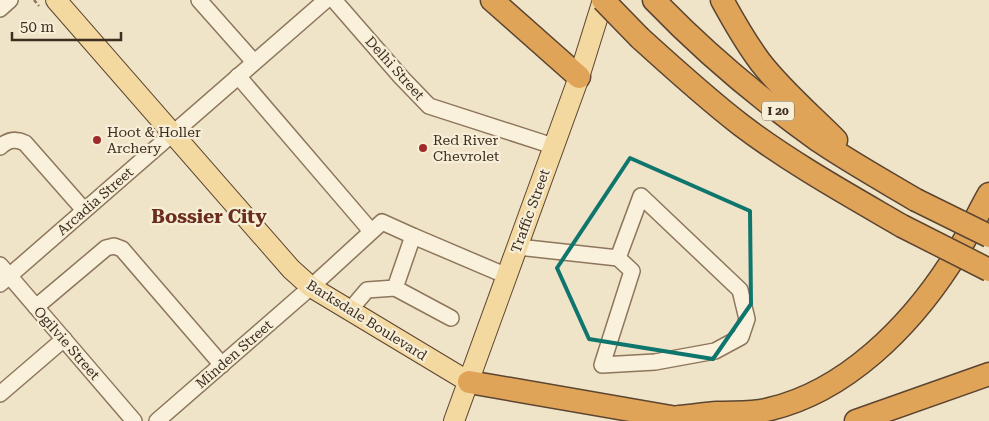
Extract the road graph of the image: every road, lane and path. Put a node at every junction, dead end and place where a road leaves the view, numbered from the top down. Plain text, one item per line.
1 (10, 0) edge
2 (56, 0) edge
3 (199, 0) edge
4 (326, 0) edge
5 (334, 0) edge
6 (492, 0) edge
7 (603, 0) edge
8 (654, 0) edge
9 (722, 0) edge
10 (0, 9) edge
11 (254, 62) junction
12 (238, 76) junction
13 (579, 77) junction
14 (172, 133) junction
15 (553, 146) junction
16 (0, 147) edge
17 (867, 171) junction
18 (989, 194) edge
19 (84, 210) junction
20 (371, 232) junction
21 (413, 236) junction
22 (989, 236) edge
23 (518, 247) junction
24 (618, 258) junction
25 (989, 270) edge
26 (3, 275) edge
27 (507, 276) junction
28 (311, 287) junction
29 (395, 288) junction
30 (36, 307) junction
31 (350, 310) junction
32 (451, 318) dead end
33 (64, 339) junction
34 (222, 365) junction
35 (989, 374) edge
36 (469, 382) junction
37 (0, 394) edge
38 (687, 419) edge
39 (134, 421) edge
40 (157, 421) edge
41 (454, 421) edge
42 (856, 421) edge

1 - 10 street
2 - 14 main road, Barksdale Boulevard
3 - 11 street
4 - 11 street, Arcadia Street
5 - 15 street, Delhi Street
6 - 13 highway
7 - 13 main road, Traffic Street
7 - 25 highway, I 20, bridge
8 - 17 highway, I 20
9 - 17 highway
11 - 12 street, Arcadia Street
12 - 14 street, Arcadia Street
12 - 20 street
13 - 15 main road, Traffic Street
14 - 19 street, Arcadia Street
14 - 28 main road, Barksdale Boulevard
15 - 23 main road, Traffic Street
16 - 19 street
17 - 22 highway, I 20, bridge
18 - 38 highway
19 - 26 street, Arcadia Street
20 - 21 street
20 - 28 street, Minden Street
21 - 27 street
21 - 29 street
23 - 24 street
23 - 27 main road, Traffic Street
24 - 24 street
26 - 30 street, Ogilvie Street
27 - 36 main road, Traffic Street
28 - 31 main road, Barksdale Boulevard
28 - 34 street, Minden Street
29 - 31 street
29 - 32 street
30 - 33 street, Ogilvie Street
30 - 34 street
31 - 36 main road, Barksdale Boulevard
33 - 37 street
33 - 39 street, Ogilvie Street
34 - 40 street, Minden Street
35 - 42 highway
36 - 38 highway
36 - 41 main road, Traffic Street

